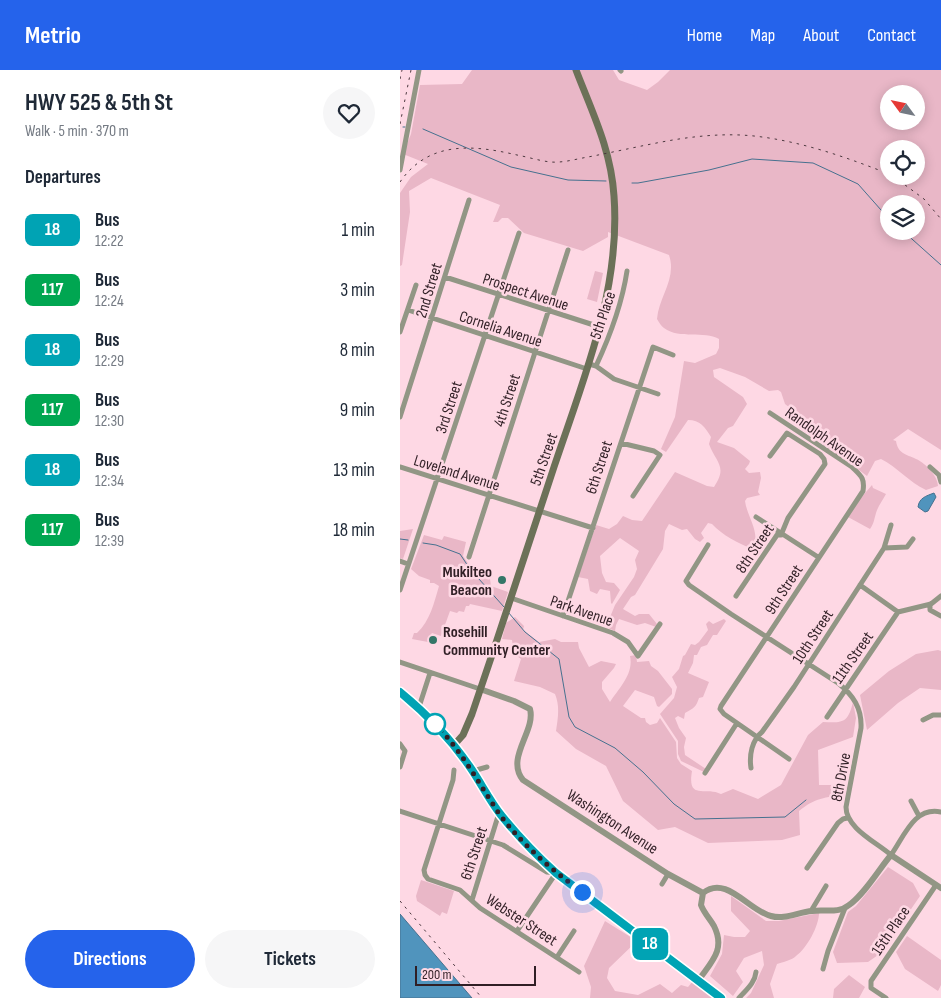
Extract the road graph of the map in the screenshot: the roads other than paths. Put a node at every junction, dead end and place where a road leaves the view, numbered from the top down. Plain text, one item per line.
1 (419, 70) edge
2 (576, 70) edge
3 (403, 139) edge
4 (400, 170) edge
5 (469, 200) dead end
6 (519, 233) dead end
7 (568, 250) dead end
8 (627, 270) dead end
9 (445, 277) junction
10 (416, 285) dead end
11 (498, 295) junction
12 (408, 310) junction
13 (549, 312) junction
14 (432, 318) junction
15 (600, 327) junction
16 (400, 332) edge
17 (484, 335) junction
18 (536, 352) junction
19 (673, 354) dead end
20 (590, 366) junction
21 (639, 387) junction
22 (658, 394) dead end
23 (770, 413) dead end
24 (400, 416) edge
25 (621, 443) junction
26 (770, 456) dead end
27 (824, 464) joint
28 (400, 467) edge
29 (930, 467) dead end
30 (437, 478) junction
31 (864, 482) joint
32 (941, 482) edge
33 (488, 494) junction
34 (633, 496) dead end
35 (540, 511) junction
36 (756, 517) dead end
37 (891, 526) dead end
38 (593, 528) junction
39 (781, 535) junction
40 (913, 539) dead end
41 (708, 545) dead end
42 (884, 548) junction
43 (469, 557) dead end
44 (818, 557) junction
45 (400, 562) edge
46 (408, 564) junction
47 (860, 585) junction
48 (400, 590) edge
49 (736, 596) dead end
50 (941, 596) edge
51 (511, 598) junction
52 (930, 604) junction
53 (898, 612) junction
54 (563, 616) junction
55 (941, 616) edge
56 (660, 624) dead end
57 (767, 636) junction
58 (400, 662) edge
59 (809, 664) junction
60 (430, 673) junction
61 (480, 689) junction
62 (845, 689) junction
63 (400, 692) edge
64 (419, 707) junction
65 (941, 715) edge
66 (827, 717) dead end
67 (923, 720) dead end
68 (738, 723) junction
69 (758, 736) junction
70 (400, 744) edge
71 (454, 745) junction
72 (789, 759) dead end
73 (487, 766) dead end
74 (400, 767) edge
75 (751, 768) dead end
76 (454, 770) dead end
77 (472, 771) junction
78 (705, 773) dead end
79 (910, 801) dead end
80 (400, 812) edge
81 (941, 812) edge
82 (499, 813) junction
83 (919, 816) junction
84 (848, 818) junction
85 (438, 823) junction
86 (492, 841) junction
87 (890, 855) junction
88 (807, 868) dead end
89 (556, 873) junction
90 (668, 874) junction
91 (662, 884) dead end
92 (826, 886) dead end
93 (938, 886) edge
94 (703, 893) junction
95 (472, 900) junction
96 (845, 908) junction
97 (811, 911) junction
98 (517, 931) junction
99 (574, 931) dead end
100 (556, 957) junction
101 (822, 969) dead end
102 (580, 972) dead end
103 (756, 972) dead end
104 (698, 981) junction
105 (721, 998) edge
106 (739, 998) edge
107 (886, 998) edge

1 - 3 street
2 - 15 main road, 5th Street
3 - 4 street
5 - 9 street, 2nd Street
6 - 11 street, 3rd Street
7 - 13 street, 4th Street
8 - 20 street, 5th Place
9 - 11 street, Prospect Avenue
9 - 14 street, 2nd Street
10 - 12 street
11 - 13 street, Prospect Avenue
11 - 17 street, 3rd Street
12 - 14 street, Cornelia Avenue
12 - 16 street
13 - 15 street, Prospect Avenue
13 - 18 street, 4th Street
14 - 17 street, Cornelia Avenue
14 - 24 street, 2nd Street
15 - 20 main road, 5th Street
17 - 18 street, Cornelia Avenue
17 - 30 street, 3rd Street
18 - 20 street, Cornelia Avenue
18 - 33 street, 4th Street
19 - 21 street, 6th Street
20 - 21 street, Cornelia Avenue
20 - 35 main road, 5th Street
21 - 22 street
21 - 25 street, 6th Street
23 - 31 street, Randolph Avenue
25 - 34 street
25 - 38 street, 6th Street
26 - 27 street, Randolph Avenue
27 - 39 street, 8th Street
28 - 30 street, Loveland Avenue
29 - 32 street
30 - 33 street, Loveland Avenue
30 - 46 street, 3rd Street
31 - 44 street, 9th Street
33 - 35 street, Loveland Avenue
33 - 43 street, 4th Street
35 - 38 street, Loveland Avenue
35 - 51 main road, 5th Street
36 - 39 street
37 - 42 street, 10th Street
38 - 54 street, 6th Street
39 - 44 street
39 - 49 street, 8th Street
40 - 42 street
41 - 57 street
42 - 47 street, 10th Street
44 - 57 street, 9th Street
45 - 46 street
46 - 48 street, 3rd Street
47 - 53 street
47 - 59 street, 10th Street
50 - 52 street
51 - 54 street, Park Avenue
51 - 61 main road, 5th Street
52 - 53 street
52 - 55 street
53 - 62 street, 11th Street
54 - 56 street, Park Avenue
57 - 59 street
57 - 68 street, 9th Street
58 - 60 street
59 - 62 street
59 - 69 street, 10th Street
60 - 61 street
60 - 64 street
61 - 71 main road, 5th Street
61 - 90 street, Washington Avenue
62 - 66 street, 11th Street
62 - 84 street, 8th Drive
63 - 64 main road
64 - 71 main road
65 - 67 street
68 - 69 street
68 - 78 street
69 - 72 street
69 - 75 street, 10th Street
70 - 74 street
71 - 77 main road
73 - 77 street
76 - 85 street
77 - 82 main road
79 - 83 street
80 - 85 street
81 - 83 street
82 - 86 street, 6th Street
82 - 89 main road
83 - 87 street
84 - 87 street, 8th Drive
84 - 88 street
85 - 86 street
85 - 95 street, Webster Street
86 - 89 street
86 - 95 street, 6th Street
87 - 93 street
87 - 96 street
89 - 98 street
89 - 104 main road
90 - 91 street
90 - 94 street, Washington Avenue
92 - 97 street
93 - 107 street, 15th Place
94 - 97 street
94 - 104 street
95 - 98 street, Webster Street
96 - 97 street
96 - 101 street
98 - 100 street, Webster Street
99 - 100 street
100 - 102 street, Webster Street
103 - 106 street
104 - 105 main road

